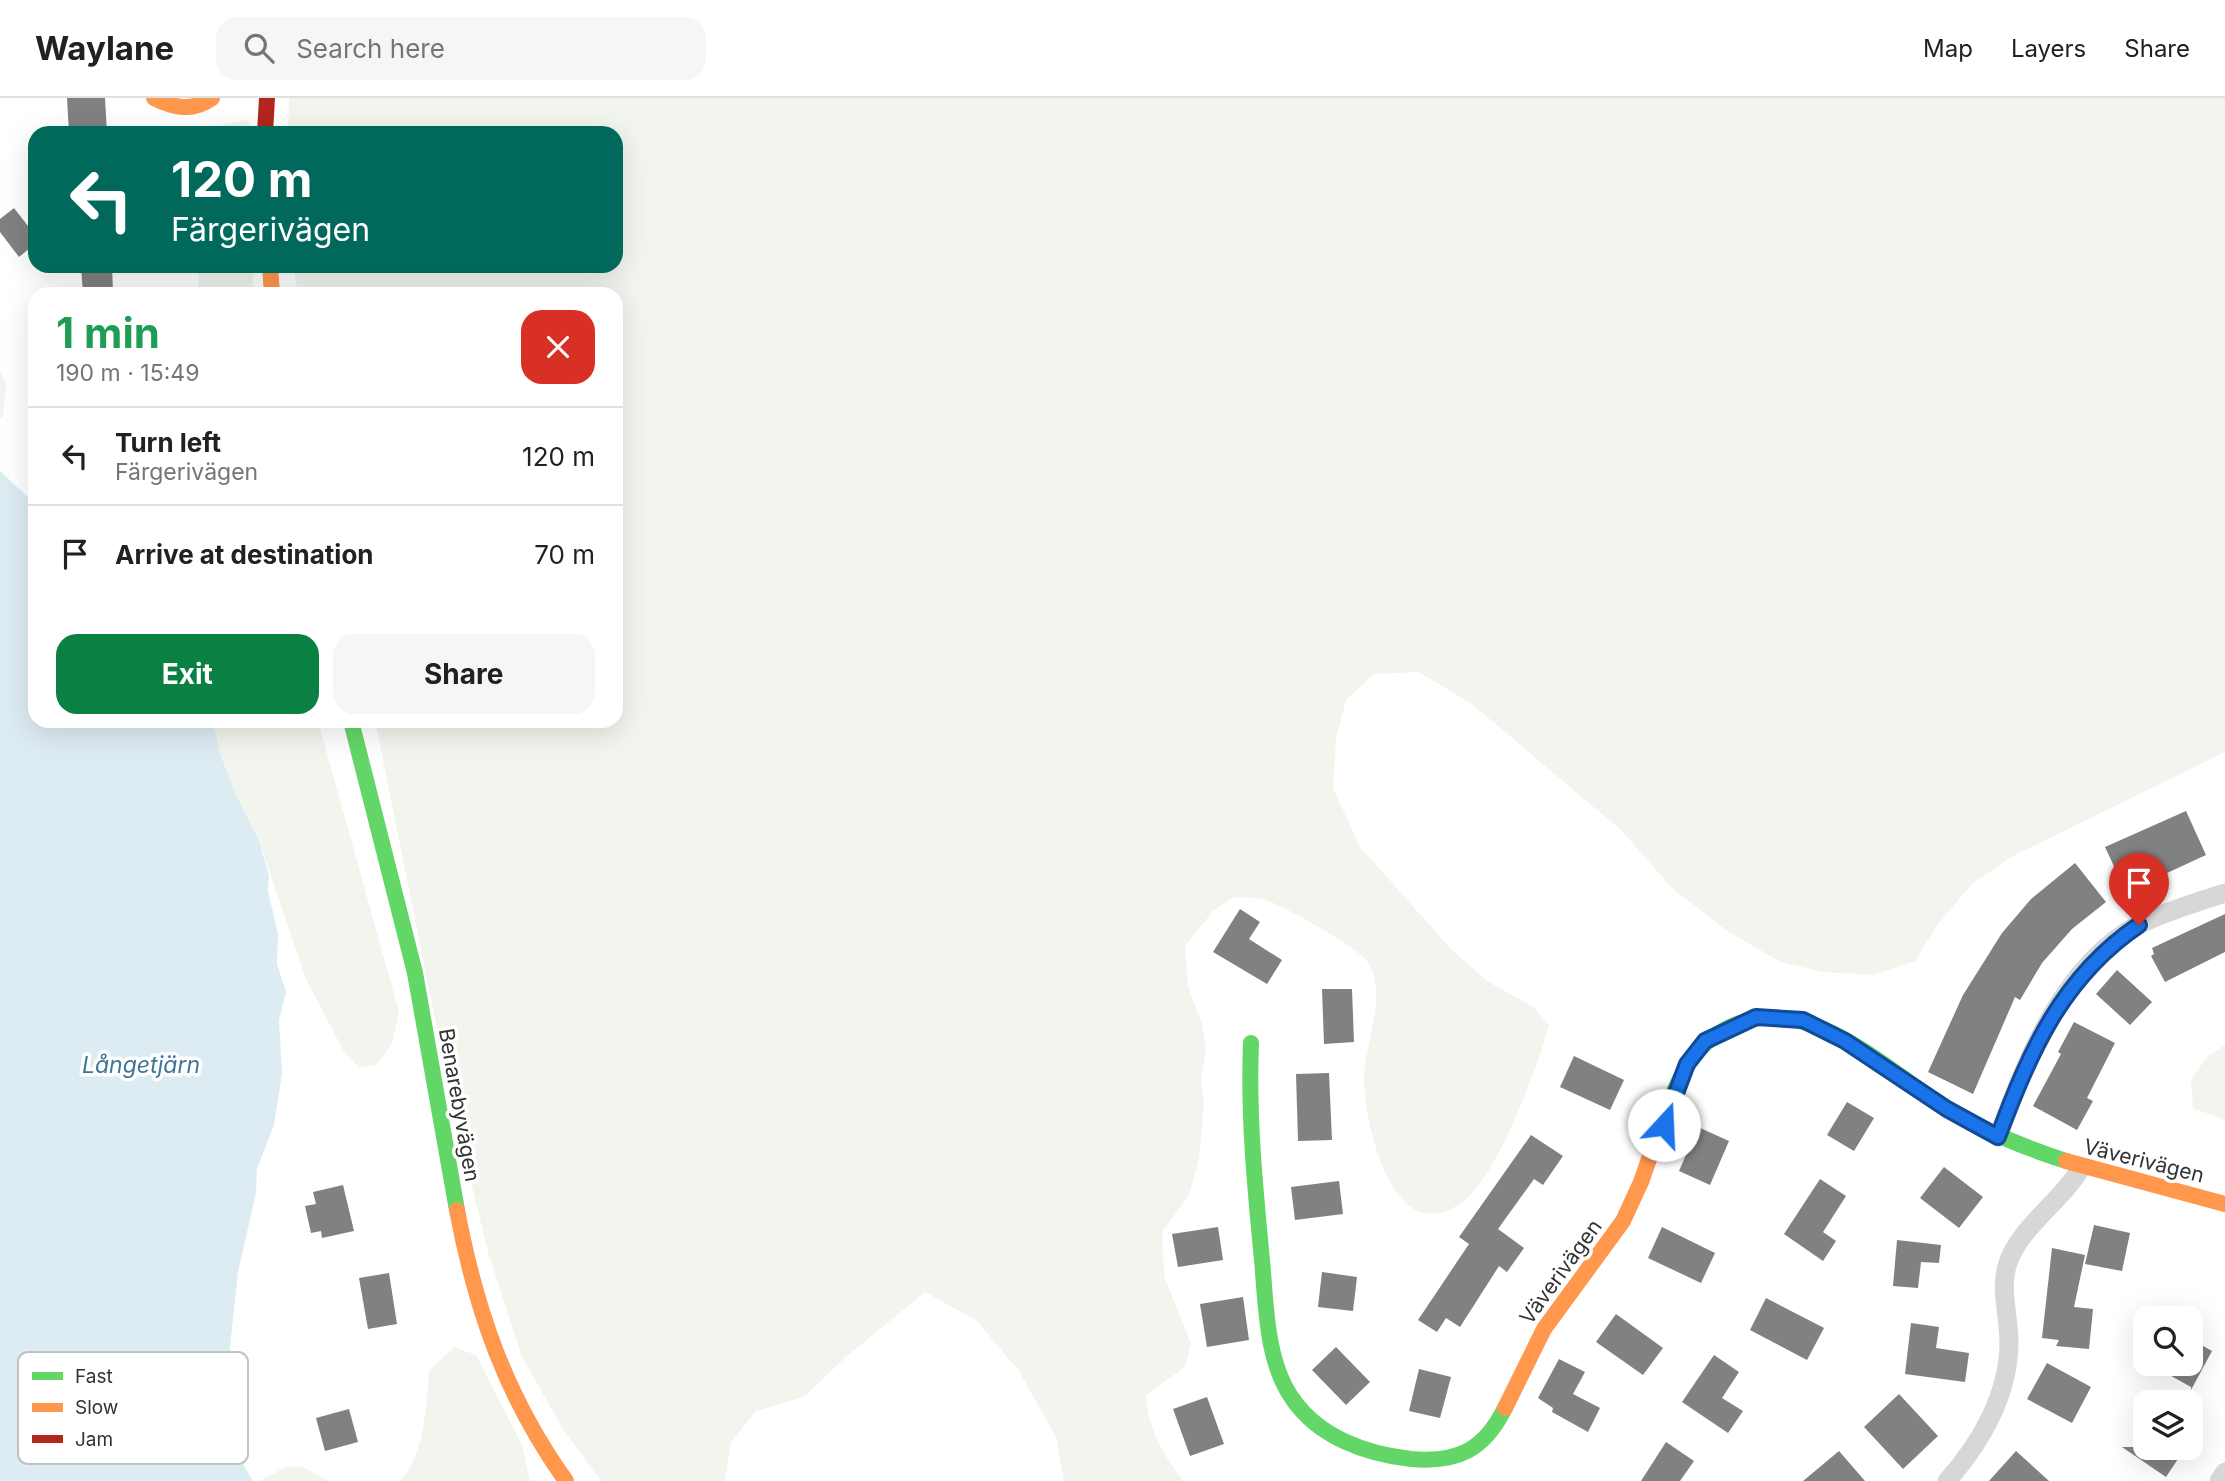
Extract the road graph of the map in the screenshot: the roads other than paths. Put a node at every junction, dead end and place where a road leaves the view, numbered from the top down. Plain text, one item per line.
1 (154, 98) edge
2 (212, 98) edge
3 (267, 98) edge
4 (265, 126) edge
5 (353, 728) edge
6 (2225, 893) edge
7 (1251, 1043) dead end
8 (1998, 1137) junction
9 (2081, 1168) junction
10 (2225, 1204) edge
11 (2225, 1472) edge
12 (566, 1481) edge
13 (1947, 1481) edge
14 (2219, 1481) edge

1 - 2 street
3 - 4 street
5 - 12 street, Benarebyvägen
6 - 8 street
7 - 8 street, Väverivägen
8 - 9 street, Väverivägen
9 - 10 street, Väverivägen
9 - 13 street
11 - 14 street

